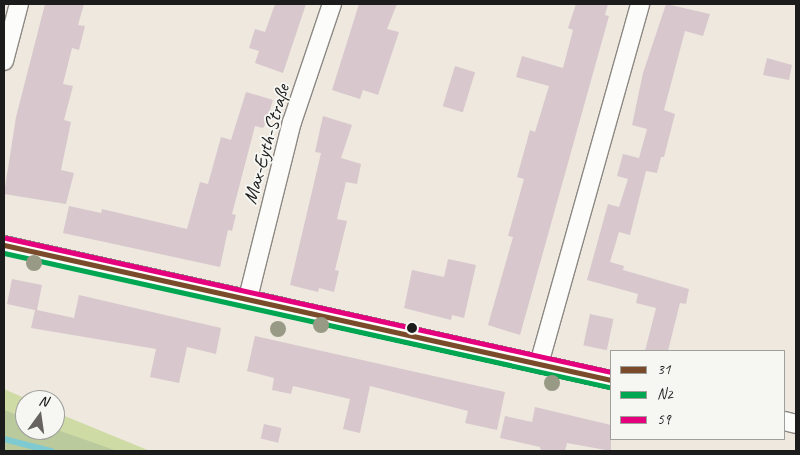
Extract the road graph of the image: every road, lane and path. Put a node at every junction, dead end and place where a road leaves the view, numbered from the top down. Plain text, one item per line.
1 (19, 4) edge
2 (332, 4) edge
3 (640, 4) edge
4 (4, 61) edge
5 (4, 245) edge
6 (248, 298) junction
7 (539, 364) junction
8 (610, 380) edge

1 - 4 street
2 - 6 street, Max-Eyth-Straße
3 - 7 street
5 - 6 street
6 - 7 street
7 - 8 street

